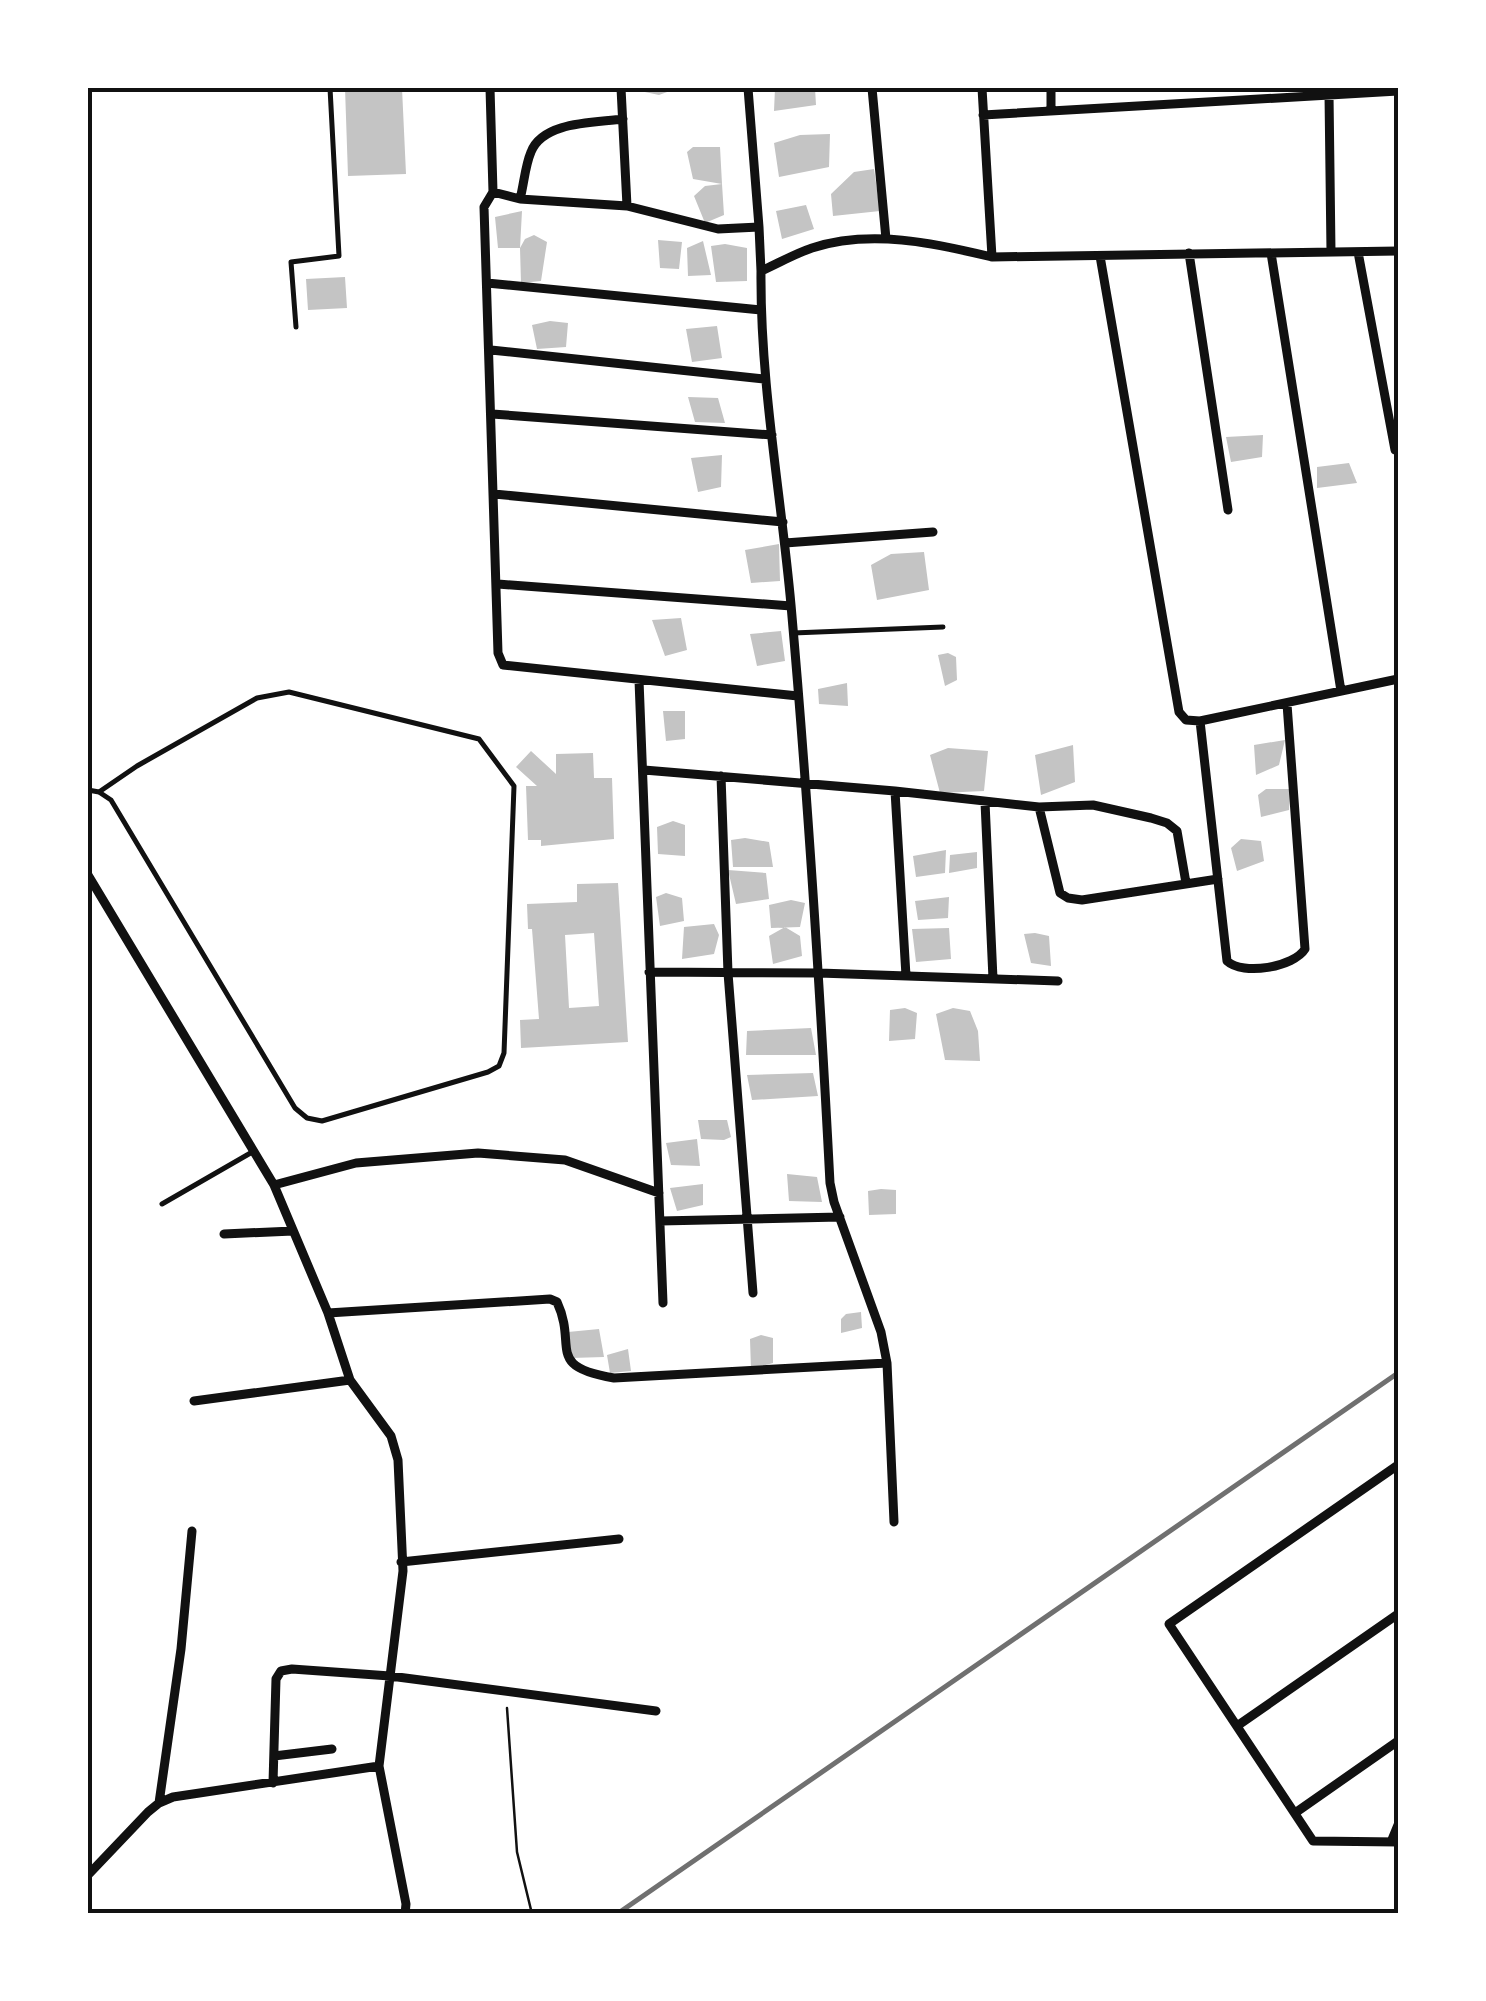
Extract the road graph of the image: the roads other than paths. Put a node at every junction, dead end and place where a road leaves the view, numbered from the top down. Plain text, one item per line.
1 (330, 88) edge
2 (490, 88) edge
3 (621, 88) edge
4 (748, 88) edge
5 (872, 88) edge
6 (982, 88) edge
7 (1051, 88) edge
8 (1398, 91) edge
9 (1329, 94) junction
10 (1052, 111) junction
11 (983, 114) junction
12 (623, 119) junction
13 (493, 192) junction
14 (520, 198) junction
15 (627, 206) junction
16 (760, 227) junction
17 (886, 239) junction
18 (1398, 251) edge
19 (1331, 252) junction
20 (1358, 252) junction
21 (1188, 253) junction
22 (1271, 253) junction
23 (1100, 256) junction
24 (992, 257) junction
25 (761, 271) junction
26 (486, 283) junction
27 (760, 310) junction
28 (296, 327) dead end
29 (491, 350) junction
30 (764, 380) junction
31 (492, 414) junction
32 (772, 435) junction
33 (1395, 450) dead end
34 (494, 494) junction
35 (1228, 510) dead end
36 (782, 522) junction
37 (933, 532) dead end
38 (785, 543) junction
39 (498, 584) junction
40 (791, 606) junction
41 (943, 626) dead end
42 (793, 632) junction
43 (1398, 679) edge
44 (638, 680) junction
45 (1341, 691) junction
46 (798, 696) junction
47 (1286, 704) junction
48 (1200, 721) junction
49 (644, 770) junction
50 (722, 776) junction
51 (804, 783) junction
52 (88, 790) edge
53 (894, 791) junction
54 (99, 792) junction
55 (985, 802) junction
56 (1040, 808) junction
57 (88, 875) edge
58 (1218, 879) junction
59 (1186, 883) junction
60 (649, 972) junction
61 (728, 972) junction
62 (819, 973) junction
63 (906, 976) junction
64 (994, 979) junction
65 (1058, 982) dead end
66 (254, 1152) junction
67 (274, 1185) junction
68 (659, 1193) junction
69 (162, 1204) dead end
70 (840, 1217) junction
71 (748, 1219) junction
72 (660, 1221) junction
73 (293, 1231) junction
74 (224, 1234) dead end
75 (753, 1293) dead end
76 (663, 1303) dead end
77 (328, 1314) junction
78 (887, 1363) junction
79 (350, 1380) junction
80 (194, 1400) dead end
81 (1398, 1466) edge
82 (894, 1522) dead end
83 (192, 1531) dead end
84 (619, 1539) dead end
85 (400, 1562) junction
86 (1398, 1614) edge
87 (390, 1676) junction
88 (656, 1711) dead end
89 (1237, 1726) junction
90 (1398, 1741) edge
91 (332, 1749) dead end
92 (274, 1756) junction
93 (379, 1766) junction
94 (273, 1783) junction
95 (158, 1803) junction
96 (1295, 1813) junction
97 (1398, 1825) edge
98 (1395, 1842) edge
99 (88, 1875) edge
100 (405, 1914) edge

1 - 28 lane
2 - 13 street
3 - 12 street
4 - 16 street
5 - 17 street
6 - 11 street
7 - 10 street
8 - 9 street
9 - 10 street
9 - 19 street
10 - 11 street
11 - 24 street
12 - 14 street
12 - 15 street
13 - 14 street
13 - 26 street
14 - 15 street
15 - 16 street
16 - 25 street
17 - 24 street
17 - 25 street
18 - 20 street
19 - 20 street
19 - 22 street
20 - 33 street
21 - 22 street
21 - 23 street
21 - 35 street
22 - 45 street
23 - 24 street
23 - 48 street
25 - 27 street
26 - 27 street
26 - 29 street
27 - 30 street
29 - 30 street
29 - 31 street
30 - 32 street
31 - 32 street
31 - 34 street
32 - 36 street
34 - 36 street
34 - 39 street
36 - 38 street
37 - 38 street
38 - 40 street
39 - 40 street
39 - 44 street
40 - 42 street
41 - 42 lane
42 - 46 street
43 - 45 street
44 - 46 street
44 - 49 street
45 - 47 street
46 - 51 street
47 - 48 street
47 - 58 street
48 - 58 street
49 - 50 street
49 - 60 street
50 - 51 street
50 - 61 street
51 - 53 street
51 - 62 street
52 - 54 lane
53 - 55 street
53 - 63 street
54 - 54 lane
55 - 56 street
55 - 64 street
56 - 59 street
56 - 59 street
57 - 66 street
58 - 59 street
60 - 61 street
60 - 68 street
61 - 62 street
61 - 71 street
62 - 63 street
62 - 70 street
63 - 64 street
64 - 65 street
66 - 67 street
66 - 69 lane
67 - 68 street
67 - 73 street
68 - 72 street
70 - 71 street
70 - 78 street
71 - 72 street
71 - 75 street
72 - 76 street
73 - 74 street
73 - 77 street
77 - 78 street
77 - 79 street
78 - 82 street
79 - 80 street
79 - 85 street
81 - 89 street
83 - 95 street
84 - 85 street
85 - 87 street
86 - 89 street
87 - 88 street
87 - 92 street
87 - 93 street
89 - 96 street
90 - 96 street
91 - 92 street
92 - 94 street
93 - 94 street
93 - 100 street
94 - 95 street
95 - 99 street
96 - 98 street
97 - 98 street

